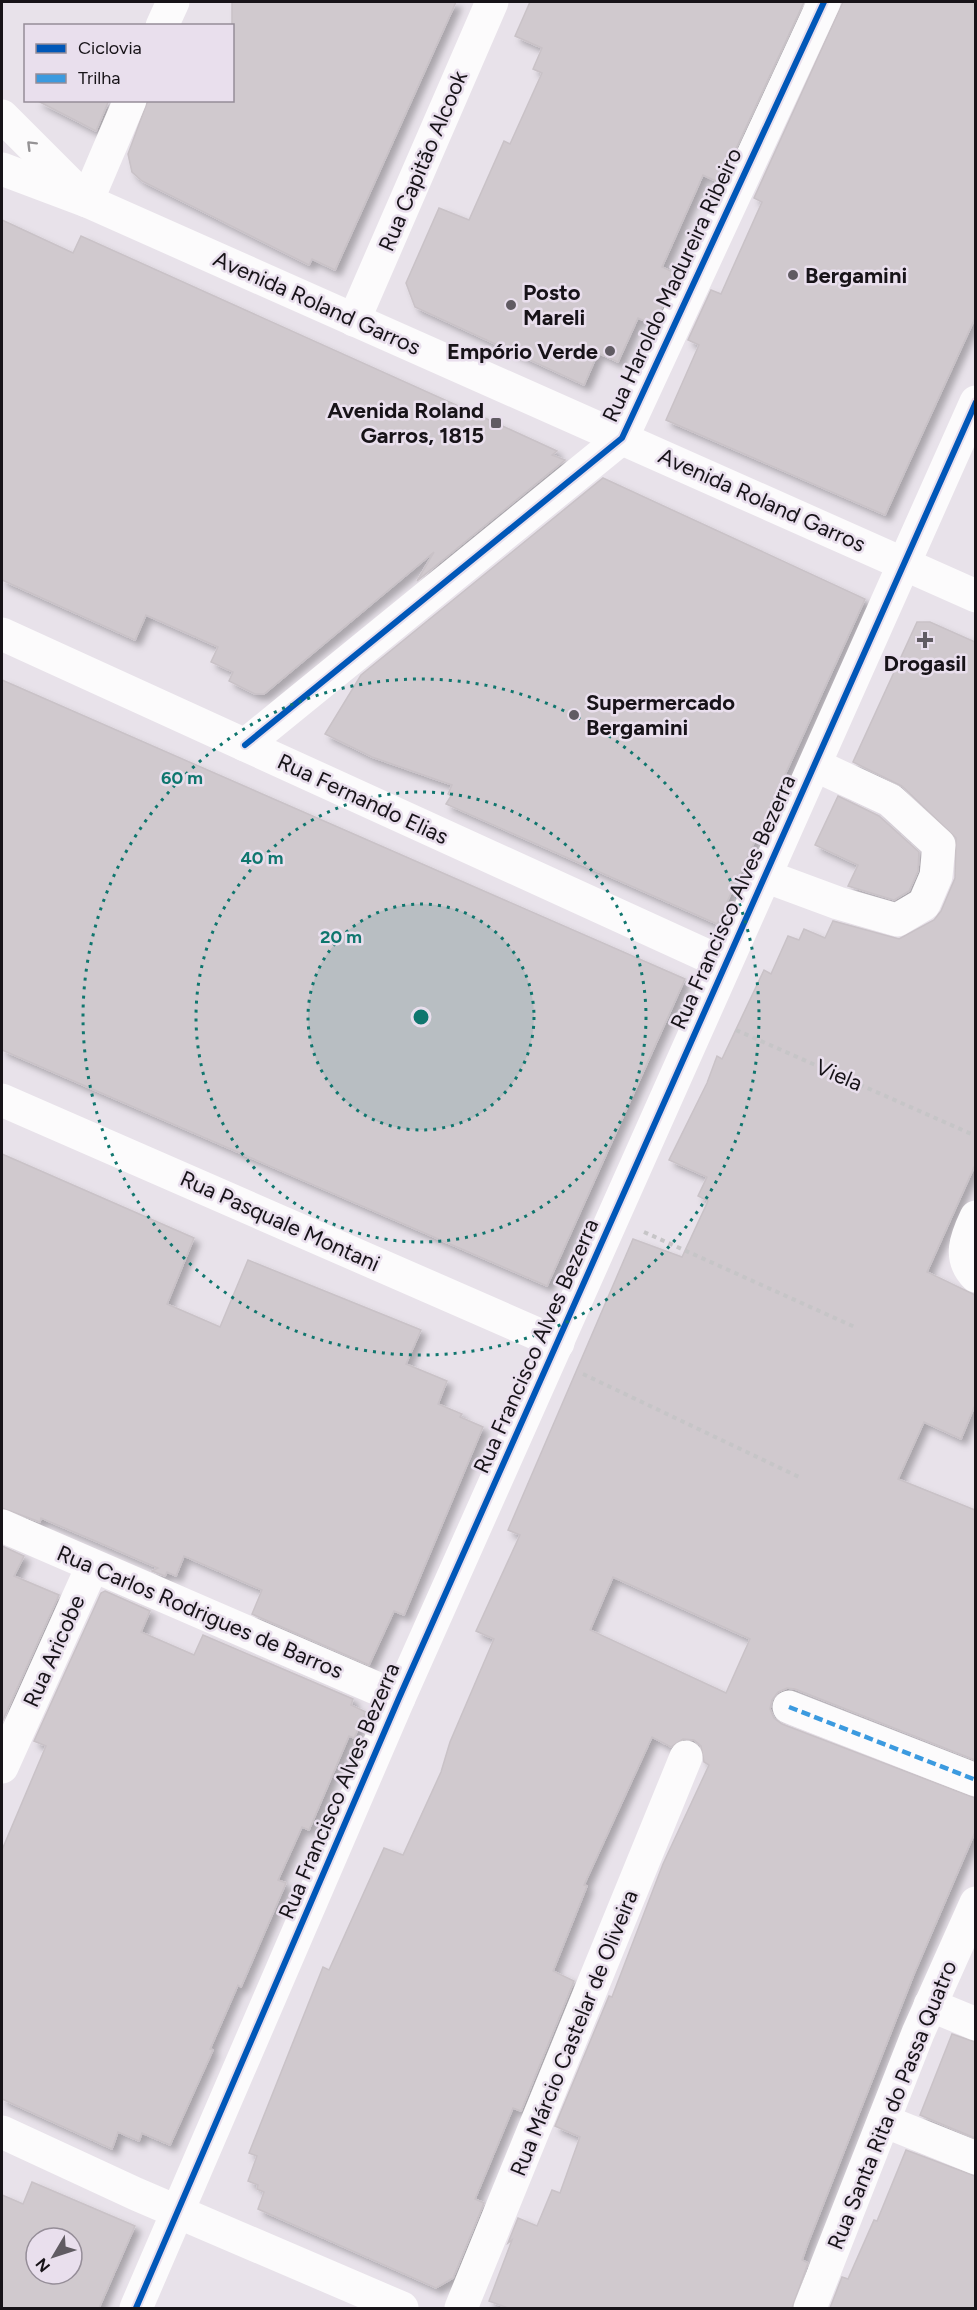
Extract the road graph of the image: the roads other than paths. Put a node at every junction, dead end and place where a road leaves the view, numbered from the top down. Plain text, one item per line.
1 (173, 2) edge
2 (492, 2) edge
3 (824, 2) edge
4 (163, 24) edge
5 (129, 102) edge
6 (2, 116) edge
7 (2, 168) edge
8 (87, 201) junction
9 (354, 320) junction
10 (975, 402) edge
11 (622, 438) junction
12 (906, 564) junction
13 (975, 596) edge
14 (2, 633) edge
15 (245, 745) junction
16 (815, 765) junction
17 (765, 876) junction
18 (725, 964) junction
19 (2, 1100) edge
20 (975, 1217) edge
21 (975, 1276) edge
22 (558, 1343) junction
23 (2, 1526) edge
24 (92, 1567) junction
25 (399, 1698) junction
26 (789, 1707) dead end
27 (686, 1757) dead end
28 (2, 1767) edge
29 (975, 1780) edge
30 (975, 1903) edge
31 (965, 1954) edge
32 (930, 2005) junction
33 (975, 2024) edge
34 (884, 2121) junction
35 (2, 2132) edge
36 (975, 2158) edge
37 (178, 2211) junction
38 (136, 2308) edge
39 (402, 2308) edge
40 (461, 2308) edge
41 (810, 2308) edge

1 - 4 street
2 - 9 street, Rua Capitão Alcook
3 - 11 street, Rua Haroldo Madureira Ribeiro
5 - 8 street
8 -> 6 street, Avenida Roland Garros
7 - 8 street, Avenida Roland Garros
8 - 9 street, Avenida Roland Garros
9 - 11 street, Avenida Roland Garros
10 - 12 street, Rua Francisco Alves Bezerra
11 - 12 street, Avenida Roland Garros
11 - 15 street, Rua Haroldo Madureira Ribeiro
12 - 13 street, Avenida Roland Garros
12 - 16 street, Rua Francisco Alves Bezerra
14 - 15 street, Rua Fernando Elias
15 - 18 street, Rua Fernando Elias
16 - 17 street, Rua Francisco Alves Bezerra
16 - 17 street
17 - 18 street, Rua Francisco Alves Bezerra
18 - 22 street, Rua Francisco Alves Bezerra
19 - 22 street, Rua Pasquale Montani
20 - 21 street
22 - 25 street, Rua Francisco Alves Bezerra
23 - 24 street, Rua Carlos Rodrigues de Barros
24 - 25 street, Rua Carlos Rodrigues de Barros
24 - 28 street, Rua Aricobe
25 - 37 street, Rua Francisco Alves Bezerra
26 - 29 street
27 - 40 street, Rua Márcio Castelar de Oliveira
30 - 31 street, Rua Santa Rita do Passa Quatro
31 - 32 street, Rua Santa Rita do Passa Quatro
32 - 33 street
32 - 34 street, Rua Santa Rita do Passa Quatro
34 - 36 street
34 - 41 street, Rua Santa Rita do Passa Quatro
35 - 37 street
37 - 38 street, Rua Francisco Alves Bezerra
37 - 39 street

